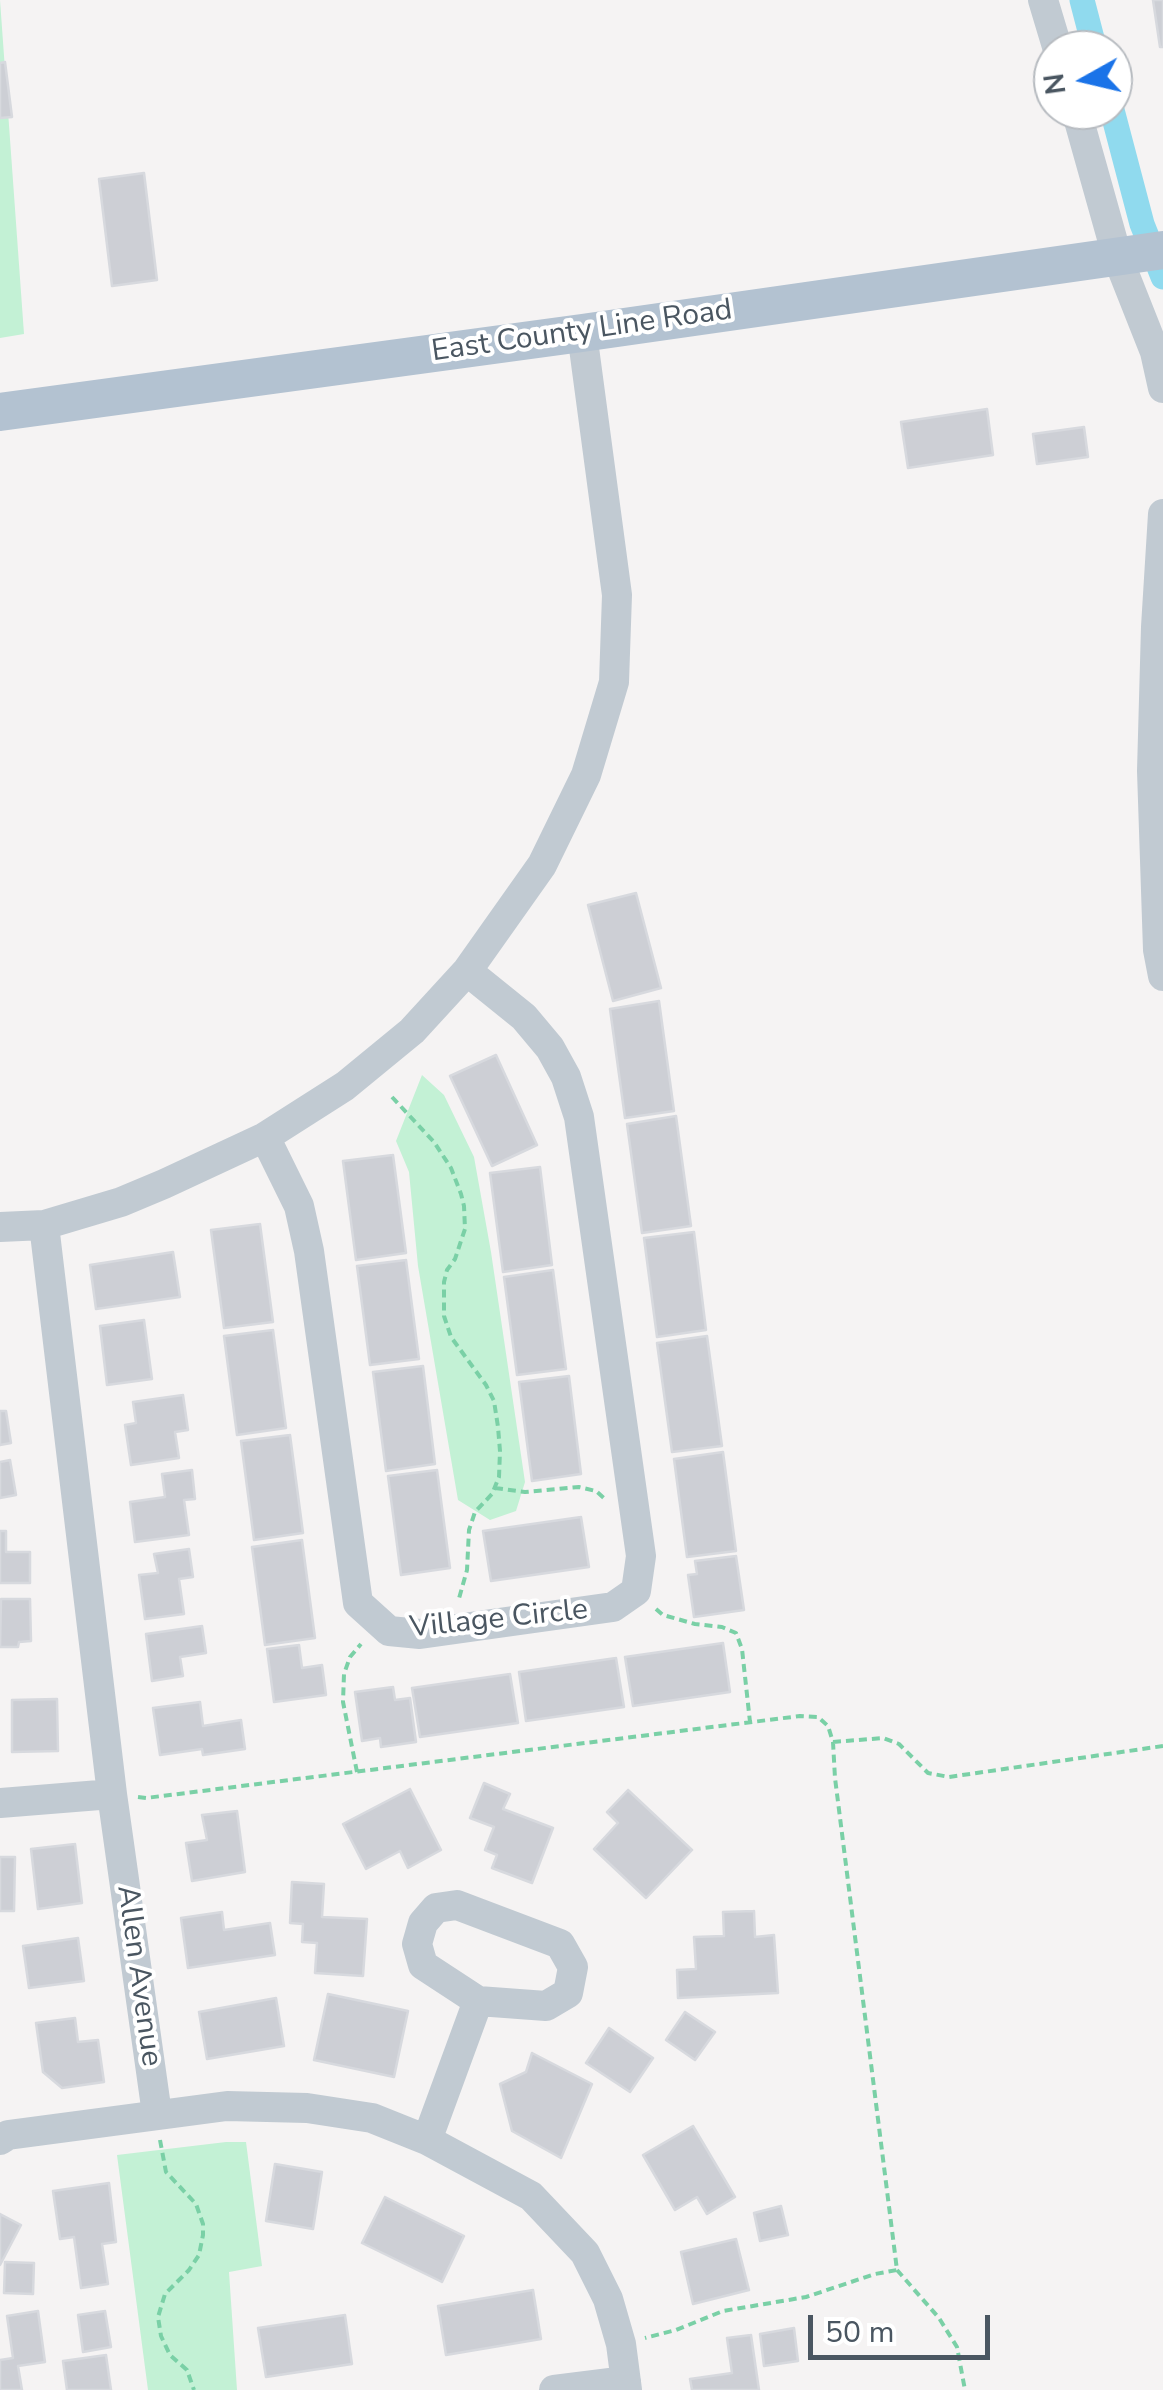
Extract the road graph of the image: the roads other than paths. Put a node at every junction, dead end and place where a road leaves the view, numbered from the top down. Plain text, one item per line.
1 (1044, 0) edge
2 (1052, 30) edge
3 (1082, 130) edge
4 (1163, 250) edge
5 (1118, 256) junction
6 (582, 333) junction
7 (1163, 388) edge
8 (0, 412) edge
9 (1163, 514) edge
10 (466, 971) junction
11 (1163, 976) edge
12 (266, 1137) junction
13 (44, 1225) junction
14 (0, 1227) edge
15 (112, 1794) junction
16 (0, 1803) edge
17 (478, 2001) junction
18 (157, 2114) junction
19 (4, 2137) edge
20 (427, 2140) junction
21 (627, 2386) edge
22 (554, 2390) edge

1 - 2 street
3 - 5 street
4 - 5 main road, East County Line Road
5 - 6 main road, East County Line Road
5 - 7 street
6 - 8 main road, East County Line Road
6 - 10 street
9 - 11 street
10 - 12 street
10 - 12 street, Village Circle
12 - 13 street
13 - 14 street
13 - 15 street, Allen Avenue
15 - 16 street
15 - 18 street, Allen Avenue
17 - 17 street
17 - 20 street
18 - 19 street
18 - 20 street
20 - 21 street
21 - 22 street

